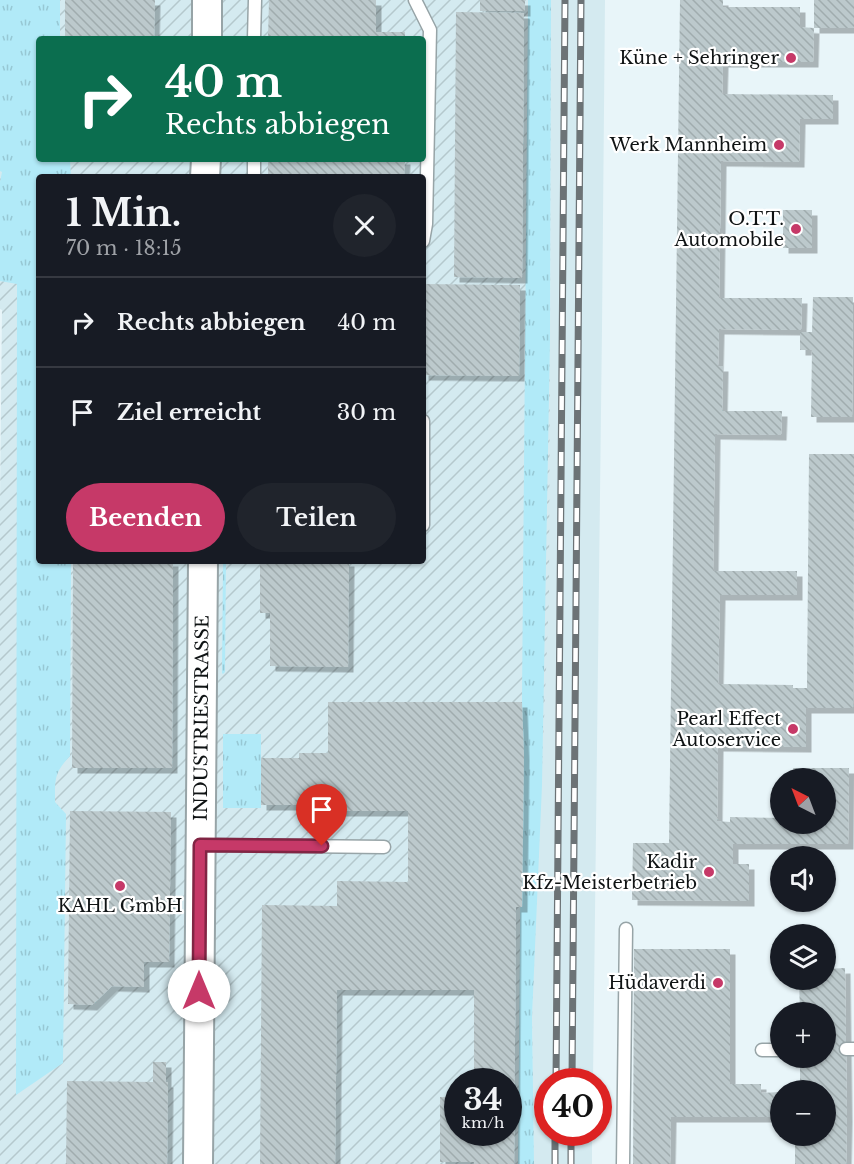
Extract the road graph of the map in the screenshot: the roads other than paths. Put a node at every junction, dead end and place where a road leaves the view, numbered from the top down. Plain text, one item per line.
1 (207, 0) edge
2 (255, 0) edge
3 (415, 0) edge
4 (207, 36) edge
5 (255, 36) edge
6 (426, 224) edge
7 (203, 564) edge
8 (200, 845) junction
9 (384, 847) dead end
10 (626, 929) dead end
11 (762, 1050) dead end
12 (770, 1050) edge
13 (198, 1164) edge
14 (623, 1164) edge

1 - 4 street
2 - 5 lane
3 - 6 lane
7 - 8 street, INDUSTRIESTRASSE
8 - 9 lane
8 - 13 street, INDUSTRIESTRASSE
10 - 14 lane
11 - 12 lane

